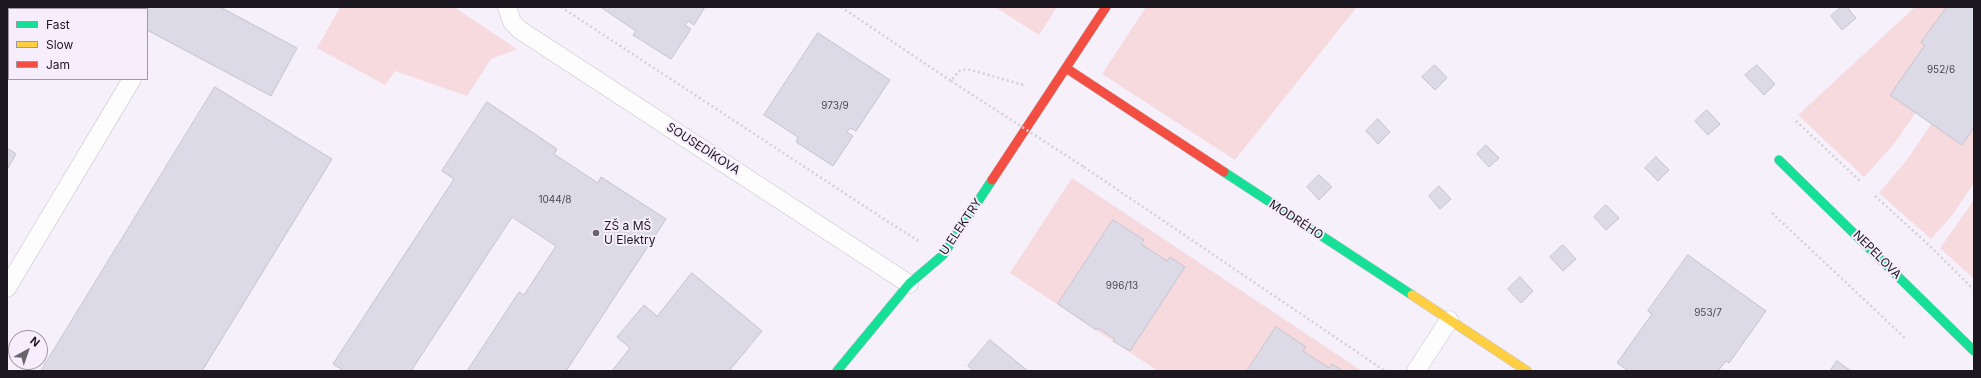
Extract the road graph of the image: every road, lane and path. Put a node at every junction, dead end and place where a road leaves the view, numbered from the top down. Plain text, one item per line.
1 (507, 7) edge
2 (561, 7) edge
3 (841, 7) edge
4 (1106, 7) edge
5 (1066, 68) junction
6 (131, 80) edge
7 (952, 81) junction
8 (1029, 86) dead end
9 (1796, 120) dead end
10 (1778, 160) dead end
11 (1860, 180) dead end
12 (1875, 196) dead end
13 (1772, 213) dead end
14 (923, 243) dead end
15 (909, 284) junction
16 (7, 288) edge
17 (1974, 290) edge
18 (1449, 320) junction
19 (1904, 338) dead end
20 (1974, 351) edge
21 (837, 371) edge
22 (1385, 371) edge
23 (1416, 371) edge
24 (1526, 371) edge

1 - 15 lane, SOUSEDÍKOVA
2 - 14 path
3 - 7 path
4 - 5 street, U ELEKTRY
5 - 15 street, U ELEKTRY
5 - 18 street, MODRÉHO
6 - 16 lane
7 - 8 path
7 - 22 path, bridge
9 - 11 path
10 - 20 street, NEPELOVA
12 - 17 path
13 - 19 path
15 - 21 street, U ELEKTRY
18 - 23 lane
18 - 24 street, MODRÉHO

